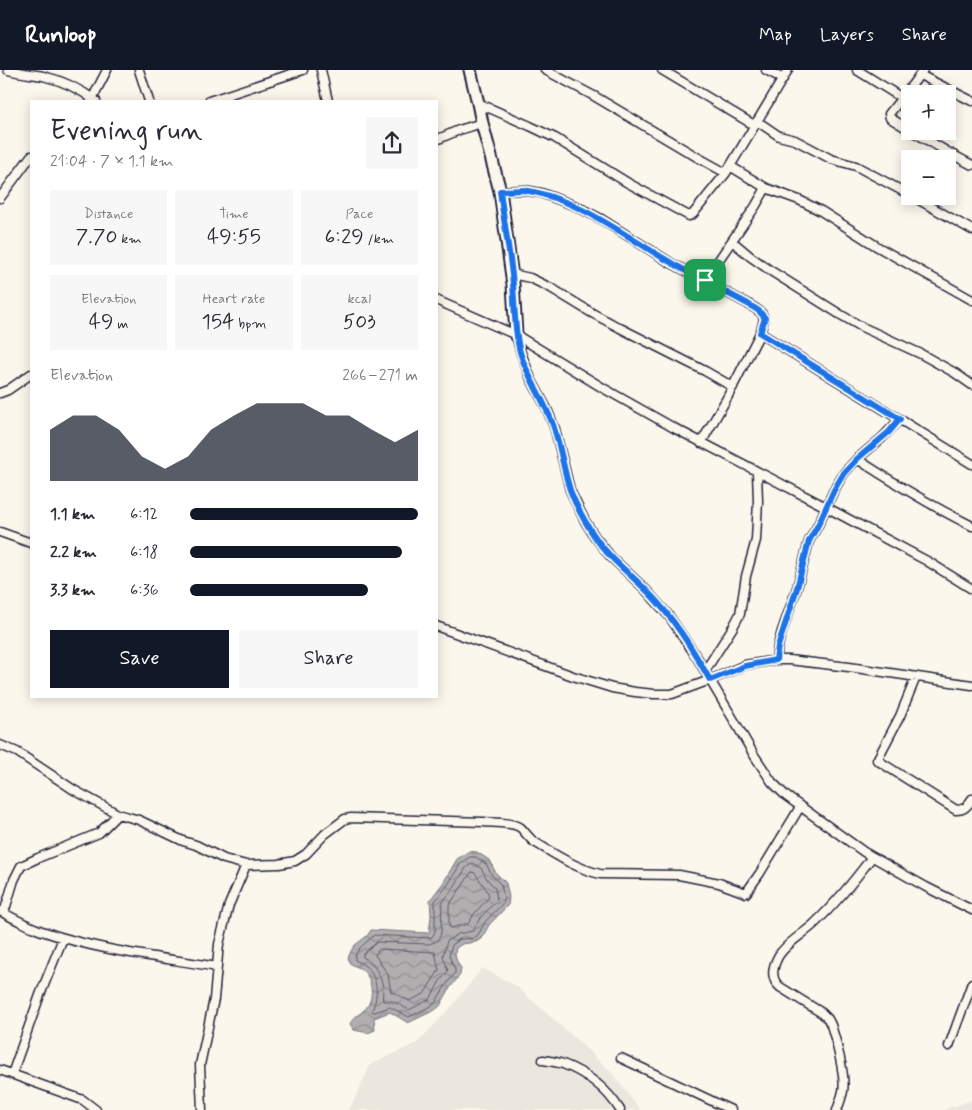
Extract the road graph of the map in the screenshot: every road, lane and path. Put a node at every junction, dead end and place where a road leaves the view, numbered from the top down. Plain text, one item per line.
1 (8, 70) edge
2 (107, 70) edge
3 (139, 70) edge
4 (303, 70) edge
5 (321, 70) edge
6 (470, 70) edge
7 (545, 70) edge
8 (662, 70) edge
9 (766, 70) edge
10 (788, 70) edge
11 (857, 70) edge
12 (922, 72) edge
13 (783, 79) junction
14 (912, 85) edge
15 (901, 97) edge
16 (901, 99) edge
17 (92, 100) edge
18 (93, 100) edge
19 (149, 100) edge
20 (212, 100) edge
21 (328, 100) edge
22 (972, 101) edge
23 (478, 103) junction
24 (482, 123) junction
25 (756, 123) junction
26 (901, 125) edge
27 (438, 139) edge
28 (926, 140) edge
29 (30, 157) edge
30 (972, 165) edge
31 (728, 169) junction
32 (766, 188) junction
33 (500, 191) junction
34 (901, 191) edge
35 (0, 198) edge
36 (927, 205) edge
37 (972, 230) edge
38 (732, 241) junction
39 (512, 274) junction
40 (705, 280) junction
41 (972, 300) edge
42 (438, 301) edge
43 (760, 333) junction
44 (516, 336) junction
45 (30, 375) edge
46 (972, 385) edge
47 (733, 386) junction
48 (0, 393) edge
49 (900, 419) junction
50 (701, 443) junction
51 (857, 459) junction
52 (972, 464) edge
53 (757, 472) junction
54 (826, 507) junction
55 (972, 526) edge
56 (0, 532) edge
57 (30, 543) edge
58 (972, 588) edge
59 (438, 627) edge
60 (776, 660) junction
61 (705, 671) junction
62 (916, 677) junction
63 (710, 680) junction
64 (972, 685) edge
65 (0, 745) edge
66 (972, 799) edge
67 (800, 807) junction
68 (118, 814) junction
69 (872, 857) junction
70 (246, 865) junction
71 (972, 910) edge
72 (1, 912) edge
73 (63, 938) junction
74 (217, 967) junction
75 (972, 983) edge
76 (949, 1046) dead end
77 (622, 1058) dead end
78 (543, 1060) dead end
79 (0, 1070) edge
80 (12, 1074) junction
81 (96, 1110) edge
82 (202, 1110) edge
83 (620, 1110) edge
84 (731, 1110) edge
85 (838, 1110) edge

1 - 17 street
2 - 18 street
3 - 19 street
4 - 20 street
5 - 21 street
6 - 23 street
7 - 31 street
8 - 25 street
9 - 13 street
10 - 13 street
11 - 15 street
12 - 14 street
12 - 22 street
13 - 25 street
16 - 26 street
23 - 24 street
23 - 31 street
24 - 27 street
24 - 33 street
25 - 31 street
25 - 34 street
28 - 30 street
29 - 35 street
31 - 32 street
32 - 38 street
32 - 41 street
33 - 39 street
33 - 40 street
36 - 37 street
38 - 40 street
38 - 46 street
39 - 44 street
39 - 47 street
40 - 43 street
42 - 44 street
43 - 47 street
43 - 49 street
44 - 50 street
44 - 61 street
45 - 48 street
47 - 50 street
49 - 51 street
49 - 52 street
50 - 53 street
51 - 54 street
51 - 55 street
53 - 54 street
53 - 61 street
54 - 58 street
54 - 60 street
56 - 57 street
59 - 63 street
60 - 62 street
60 - 63 street
61 - 63 street
62 - 64 street
62 - 66 street
63 - 67 street
65 - 68 street
67 - 69 street
67 - 70 street
68 - 70 street
68 - 72 street
69 - 71 street
69 - 85 street
70 - 74 street
72 - 73 street
73 - 74 street
73 - 80 street
74 - 82 street
75 - 76 street
77 - 84 street
78 - 83 street
79 - 80 street
80 - 81 street

